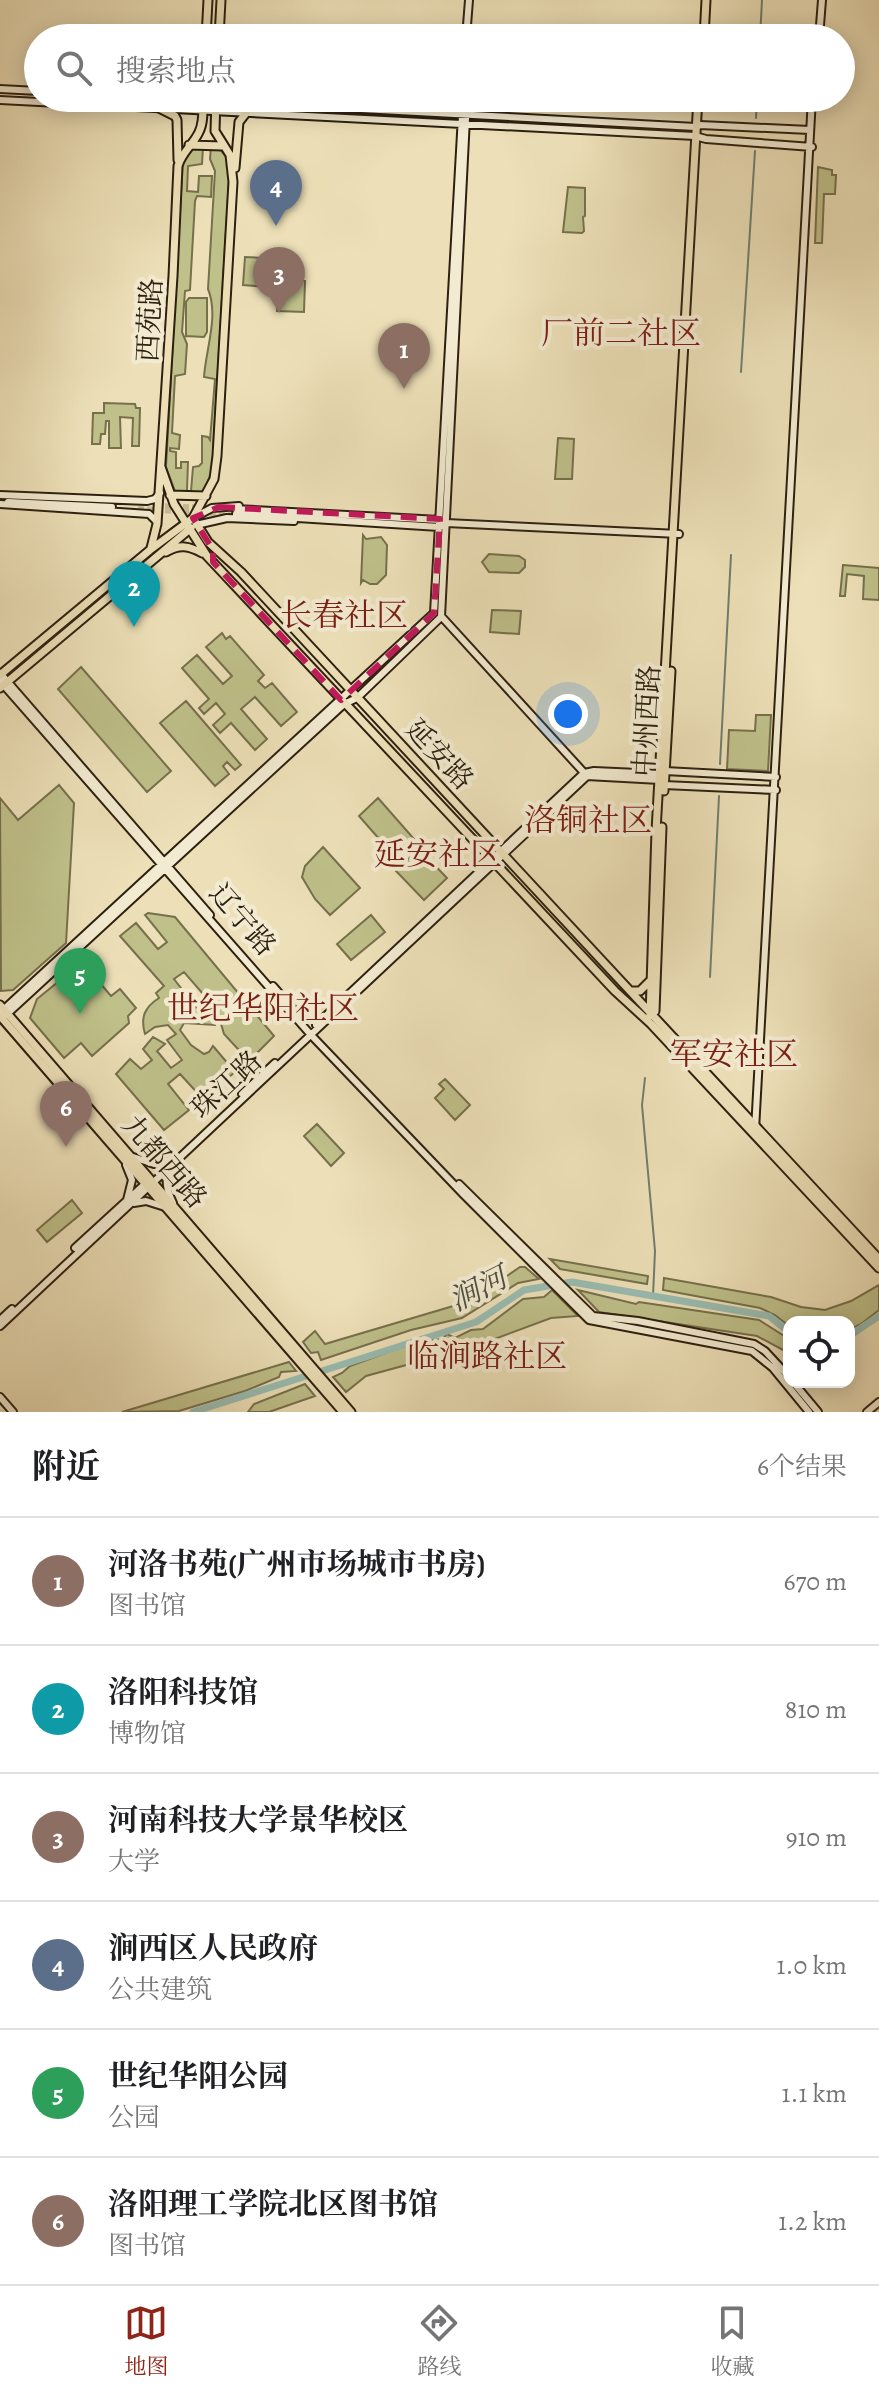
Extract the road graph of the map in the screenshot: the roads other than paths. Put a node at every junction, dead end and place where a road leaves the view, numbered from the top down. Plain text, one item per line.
1 (208, 0) edge
2 (221, 0) edge
3 (470, 0) edge
4 (704, 0) edge
5 (820, 0) edge
6 (207, 24) edge
7 (220, 24) edge
8 (469, 24) edge
9 (703, 24) edge
10 (819, 24) edge
11 (0, 89) edge
12 (24, 90) edge
13 (0, 100) edge
14 (24, 101) edge
15 (167, 112) edge
16 (202, 112) edge
17 (216, 112) edge
18 (243, 112) edge
19 (402, 112) edge
20 (464, 112) edge
21 (699, 112) edge
22 (812, 112) edge
23 (246, 113) junction
24 (464, 115) junction
25 (464, 125) junction
26 (811, 130) junction
27 (698, 132) junction
28 (189, 145) junction
29 (223, 146) junction
30 (810, 147) junction
31 (178, 166) junction
32 (233, 182) junction
33 (161, 467) junction
34 (160, 493) junction
35 (170, 495) junction
36 (0, 496) edge
37 (206, 496) junction
38 (0, 503) edge
39 (236, 512) tunnel mouth
40 (378, 519) junction
41 (194, 521) junction
42 (442, 523) junction
43 (157, 524) junction
44 (186, 526) junction
45 (676, 534) junction
46 (148, 552) junction
47 (222, 553) junction
48 (155, 559) junction
49 (210, 559) junction
50 (437, 615) junction
51 (2, 679) edge
52 (350, 691) junction
53 (357, 698) junction
54 (342, 702) junction
55 (585, 774) junction
56 (662, 778) junction
57 (777, 784) junction
58 (501, 852) junction
59 (493, 860) junction
60 (164, 866) junction
61 (650, 981) junction
62 (631, 991) junction
63 (2, 1014) edge
64 (651, 1020) junction
65 (311, 1032) junction
66 (756, 1130) junction
67 (127, 1156) junction
68 (173, 1161) junction
69 (150, 1183) junction
70 (128, 1203) junction
71 (171, 1207) junction
72 (879, 1259) edge
73 (879, 1268) edge
74 (591, 1318) junction
75 (0, 1320) edge
76 (0, 1326) edge
77 (783, 1371) edge
78 (798, 1388) edge
79 (329, 1392) junction
80 (0, 1400) edge
81 (879, 1404) edge
82 (10, 1412) edge
83 (343, 1412) edge
84 (351, 1412) edge
85 (809, 1412) edge
86 (818, 1412) edge
87 (869, 1412) edge

1 - 6 main road
2 - 7 main road
3 - 8 main road
4 - 9 main road
5 - 10 main road
11 - 12 main road
13 - 14 main road
15 - 31 main road
16 - 28 main road, 西苑路
17 - 29 main road
18 - 23 main road
19 - 24 main road
20 - 24 main road
21 - 27 main road, 中州西路
22 - 26 main road
23 - 25 main road
23 - 32 main road
24 - 25 main road
24 - 27 main road
25 - 27 main road
25 - 42 main road
26 - 27 main road
26 - 30 main road
27 - 30 main road
27 - 45 main road, 中州西路
28 - 29 main road
28 - 31 main road, 西苑路
29 - 32 main road
30 - 57 main road
31 - 33 main road, 西苑路
32 - 37 main road
33 - 34 main road, 西苑路
33 - 35 main road, 延安路
34 - 36 main road
34 - 43 main road, 西苑路
35 - 37 main road
35 - 44 main road, 延安路
36 - 38 main road
37 - 41 main road
38 - 43 main road
39 - 40 main road
40 - 41 main road
40 - 41 main road
40 - 42 main road
41 - 44 main road
41 - 47 main road, 延安路
42 - 45 main road
42 - 50 main road
43 - 46 main road, 西苑路
44 - 46 main road
44 - 48 main road
44 - 49 main road, 延安路
45 - 56 main road, 中州西路
46 - 48 main road
46 - 51 main road
47 - 49 main road
47 - 52 main road, 延安路
48 - 49 main road
48 - 51 main road
49 - 54 main road, 延安路
50 - 52 main road
50 - 53 main road
50 - 55 main road
51 - 60 main road, 辽宁路
52 - 53 main road, 延安路
52 - 54 main road
53 - 54 main road
53 - 58 main road, 延安路
54 - 59 main road, 延安路
54 - 60 main road
55 - 56 main road
55 - 58 main road, 珠江路
56 - 57 main road
56 - 57 main road
56 - 61 main road, 中州西路
56 - 64 main road, 中州西路
57 - 66 main road
58 - 59 main road, 珠江路
58 - 62 main road, 延安路
59 - 64 main road, 延安路
59 - 65 main road, 珠江路
60 - 63 main road
60 - 65 main road, 辽宁路
61 - 62 main road
61 - 64 main road, 中州西路
62 - 64 main road, 延安路
63 - 67 main road, 九都西路
64 - 66 main road
65 - 68 main road, 珠江路
65 - 74 main road, 辽宁路
66 - 72 main road
66 - 73 main road
67 - 68 main road
67 - 69 main road, 九都西路
67 - 70 main road
68 - 69 main road, 珠江路
68 - 71 main road
69 - 70 main road, 珠江路
69 - 71 main road, 九都西路
70 - 71 main road
70 - 75 main road, 珠江路
70 - 76 main road, 珠江路
71 - 79 main road, 九都西路
74 - 77 main road
74 - 85 main road
78 - 86 main road
79 - 83 main road
79 - 84 main road
80 - 82 main road
81 - 87 main road

